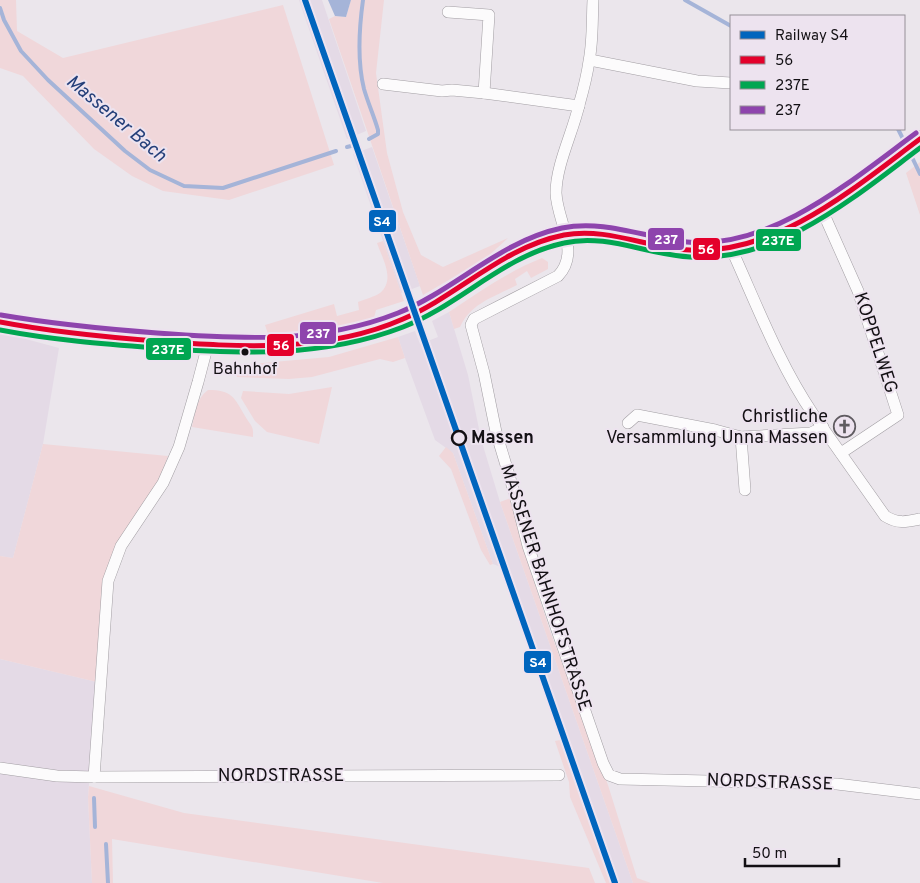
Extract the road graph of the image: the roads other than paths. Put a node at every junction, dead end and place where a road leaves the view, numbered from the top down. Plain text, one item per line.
1 (593, 0) edge
2 (448, 12) dead end
3 (590, 60) junction
4 (730, 83) edge
5 (383, 84) dead end
6 (484, 93) junction
7 (579, 106) junction
8 (918, 141) edge
9 (822, 210) junction
10 (566, 234) junction
11 (731, 248) junction
12 (0, 322) edge
13 (208, 344) junction
14 (628, 422) dead end
15 (823, 427) junction
16 (741, 437) junction
17 (841, 453) junction
18 (744, 490) dead end
19 (920, 519) edge
20 (1, 771) edge
21 (559, 775) dead end
22 (94, 778) junction
23 (620, 779) joint
24 (920, 794) edge

1 - 3 street, MASSENER BAHNHOFSTRASSE
2 - 6 street
3 - 4 street
3 - 7 street, MASSENER BAHNHOFSTRASSE
5 - 6 street
6 - 7 street
7 - 10 street, MASSENER BAHNHOFSTRASSE
8 - 9 main road
9 - 11 main road
9 - 17 street, KOPPELWEG
10 - 11 main road
10 - 13 main road
10 - 23 street, MASSENER BAHNHOFSTRASSE
11 - 15 street
12 - 13 main road
13 - 22 street
14 - 16 street
15 - 16 street
15 - 17 street
16 - 18 street
17 - 19 street
20 - 22 street, NORDSTRASSE
21 - 22 street, NORDSTRASSE
23 - 24 street, NORDSTRASSE

